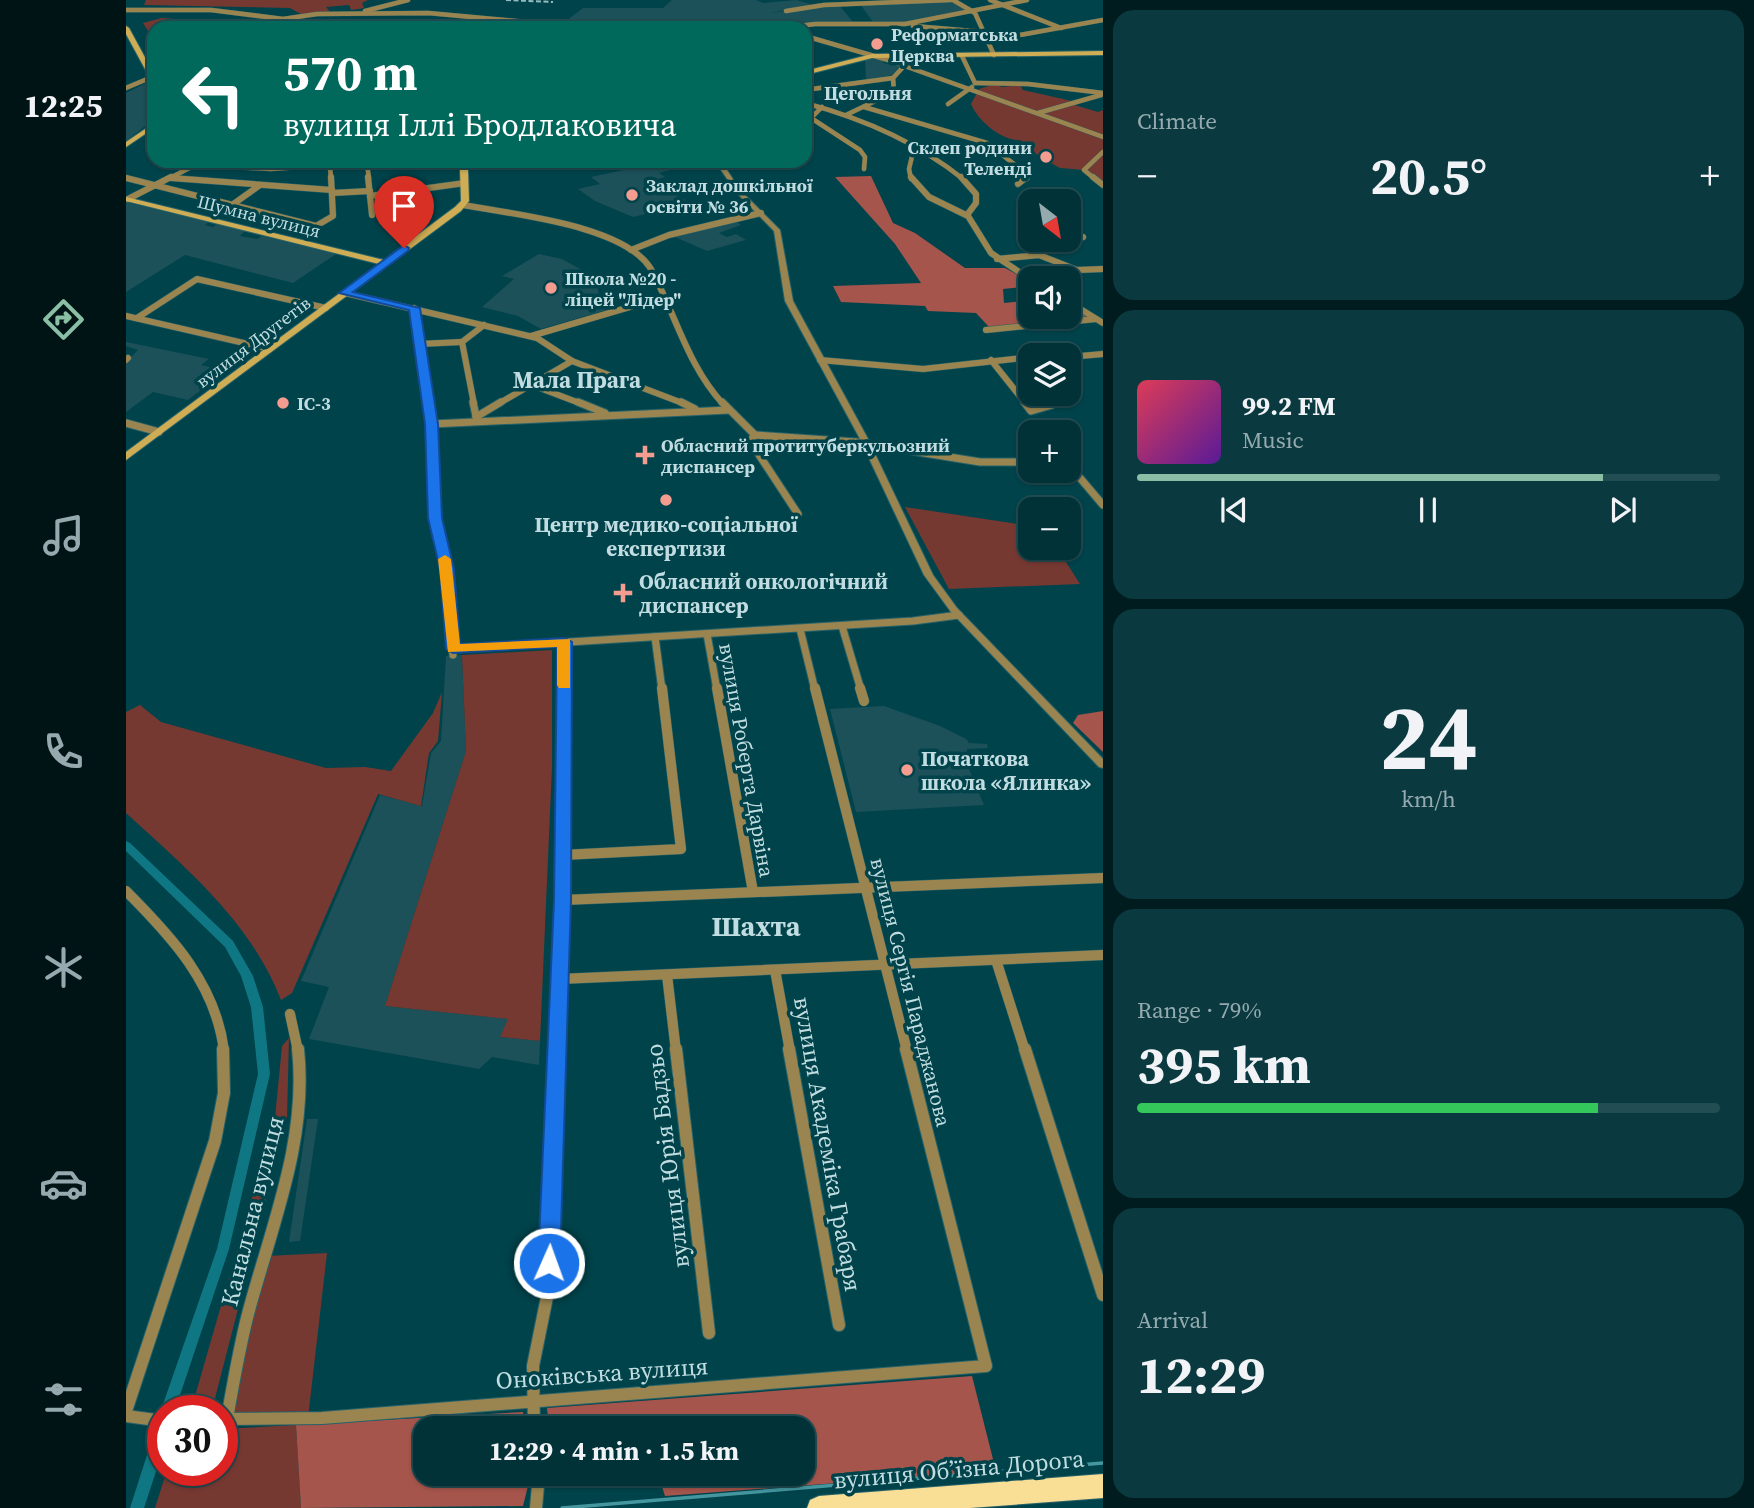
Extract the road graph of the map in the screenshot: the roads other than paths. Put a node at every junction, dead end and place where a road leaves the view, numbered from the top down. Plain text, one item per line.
1 (408, 0) edge
2 (914, 0) edge
3 (952, 0) edge
4 (990, 0) edge
5 (1027, 0) edge
6 (841, 2) edge
7 (1002, 5) junction
8 (139, 9) joint
9 (126, 10) edge
10 (786, 11) dead end
11 (972, 11) junction
12 (397, 13) junction
13 (357, 14) junction
14 (1103, 20) edge
15 (378, 21) edge
16 (513, 21) edge
17 (905, 24) junction
18 (812, 25) edge
19 (126, 28) edge
20 (1062, 29) junction
21 (985, 33) junction
22 (812, 38) edge
23 (1103, 54) edge
24 (962, 55) junction
25 (994, 55) junction
26 (872, 56) junction
27 (147, 61) edge
28 (905, 63) junction
29 (812, 71) edge
30 (894, 78) junction
31 (147, 80) edge
32 (975, 83) junction
33 (126, 88) edge
34 (968, 88) junction
35 (812, 89) edge
36 (1103, 94) edge
37 (948, 104) dead end
38 (812, 105) edge
39 (822, 107) junction
40 (864, 107) junction
41 (846, 114) junction
42 (1037, 114) junction
43 (812, 117) edge
44 (812, 119) edge
45 (147, 130) edge
46 (1103, 137) edge
47 (126, 145) edge
48 (915, 148) junction
49 (1103, 152) edge
50 (190, 168) edge
51 (257, 168) edge
52 (295, 168) edge
53 (330, 168) edge
54 (367, 168) edge
55 (465, 168) edge
56 (722, 168) edge
57 (277, 169) joint
58 (864, 169) dead end
59 (126, 178) edge
60 (171, 178) junction
61 (465, 183) junction
62 (1018, 184) dead end
63 (260, 185) junction
64 (1103, 185) edge
65 (154, 186) junction
66 (332, 191) junction
67 (370, 194) junction
68 (127, 199) edge
69 (232, 205) junction
70 (463, 205) junction
71 (761, 213) junction
72 (372, 215) dead end
73 (967, 215) junction
74 (631, 250) junction
75 (1044, 252) edge
76 (1039, 255) junction
77 (997, 259) junction
78 (385, 263) junction
79 (1103, 269) edge
80 (1018, 272) edge
81 (345, 293) junction
82 (665, 301) junction
83 (326, 307) junction
84 (414, 308) junction
85 (1081, 309) edge
86 (126, 316) edge
87 (136, 318) junction
88 (1100, 321) edge
89 (484, 325) junction
90 (986, 330) dead end
91 (531, 336) junction
92 (462, 342) junction
93 (419, 344) junction
94 (270, 349) junction
95 (1103, 354) edge
96 (1081, 356) edge
97 (1018, 357) edge
98 (820, 360) junction
99 (991, 360) junction
100 (572, 361) junction
101 (531, 385) junction
102 (1018, 394) edge
103 (1027, 406) edge
104 (1048, 406) edge
105 (695, 409) junction
106 (729, 410) junction
107 (606, 414) junction
108 (477, 419) junction
109 (126, 423) edge
110 (432, 424) junction
111 (159, 432) junction
112 (755, 435) junction
113 (866, 443) junction
114 (126, 457) edge
115 (1018, 462) edge
116 (1081, 475) edge
117 (1103, 505) edge
118 (797, 514) dead end
119 (959, 615) junction
120 (842, 626) junction
121 (800, 628) junction
122 (707, 634) junction
123 (655, 637) junction
124 (565, 642) junction
125 (864, 701) dead end
126 (1103, 765) edge
127 (563, 855) junction
128 (1103, 878) edge
129 (865, 888) junction
130 (126, 891) edge
131 (753, 892) junction
132 (563, 900) junction
133 (1103, 955) edge
134 (996, 960) junction
135 (885, 965) junction
136 (775, 970) junction
137 (667, 975) junction
138 (560, 979) junction
139 (290, 1014) dead end
140 (1103, 1295) edge
141 (839, 1325) dead end
142 (709, 1333) dead end
143 (986, 1366) joint
144 (230, 1395) edge
145 (532, 1403) junction
146 (126, 1411) edge
147 (126, 1416) edge
148 (533, 1416) edge
149 (238, 1419) edge
150 (147, 1420) edge
151 (538, 1486) edge
152 (1103, 1486) edge
153 (1055, 1499) edge
154 (536, 1508) edge
155 (819, 1508) edge

1 - 13 street
2 - 3 street
2 - 6 street
3 - 11 street
4 - 7 street
5 - 7 street
6 - 10 street
7 - 11 street
7 - 20 street
8 - 9 street
8 - 13 street
11 - 17 street
11 - 21 street
12 - 13 street
12 - 15 street
12 - 16 street
14 - 20 street
17 - 18 street
17 - 21 street
19 - 27 main road
20 - 21 street
21 - 25 street
22 - 26 street
23 - 25 main road
24 - 25 main road
24 - 26 main road
24 - 32 street
26 - 28 street
26 - 29 main road
28 - 30 street
28 - 34 street
30 - 35 street
30 - 40 street
31 - 33 street
32 - 34 street
32 - 36 street
34 - 37 street
34 - 42 street
36 - 42 street
38 - 39 street
39 - 41 street
39 - 43 street
40 - 41 street
40 - 62 street
41 - 48 street
42 - 46 street
44 - 58 street
45 - 47 main road
48 - 73 street
48 - 73 street
49 - 64 street
50 - 60 street
51 - 57 street
52 - 57 street
53 - 66 street
54 - 67 street
55 - 61 main road
56 - 71 street
59 - 65 street
60 - 63 street
60 - 65 street
61 - 67 street
61 - 70 main road
63 - 66 street
63 - 69 street
65 - 68 street
65 - 69 street
66 - 67 street
66 - 69 street
67 - 72 street
68 - 78 main road, Шумна вулиця
70 - 74 street
70 - 78 main road, вулиця Другетів
71 - 74 street
71 - 98 street
73 - 77 street
74 - 82 street
75 - 76 street
76 - 77 street
76 - 79 street
77 - 80 street
78 - 81 main road, вулиця Другетів
81 - 83 main road, вулиця Другетів
81 - 84 street
82 - 91 street
82 - 106 street
83 - 87 street
83 - 94 main road, вулиця Другетів
84 - 89 street
84 - 93 street
85 - 88 street
86 - 87 street
87 - 94 street
88 - 90 street
89 - 91 street
89 - 92 street
91 - 100 street
92 - 93 street
92 - 108 street
93 - 110 street
94 - 111 main road, вулиця Другетів
95 - 96 street
97 - 99 street
98 - 99 street
98 - 113 street
99 - 102 street
100 - 101 street
100 - 105 street
101 - 107 street
101 - 108 street
103 - 104 street
105 - 106 street
105 - 107 street
106 - 112 street
107 - 108 street
108 - 110 street
109 - 111 street
110 - 124 street
111 - 114 main road, вулиця Другетів
112 - 113 street
112 - 118 street
113 - 115 street
113 - 119 street
116 - 117 street
119 - 120 street
119 - 126 street
120 - 121 street
120 - 125 street
121 - 122 street
121 - 129 street, вулиця Сергія Параджанова
122 - 123 street
122 - 131 street, вулиця Роберта Дарвіна
123 - 124 street
123 - 127 street
124 - 127 street
127 - 132 street
128 - 129 street
129 - 131 street
129 - 135 street, вулиця Сергія Параджанова
130 - 146 street
131 - 132 street
132 - 138 street
133 - 134 street
134 - 135 street
134 - 140 street
135 - 136 street
135 - 143 street, вулиця Сергія Параджанова
136 - 137 street
136 - 141 street, вулиця Академіка Грабаря
137 - 138 street
137 - 142 street, вулиця Юрія Бадзьо
138 - 145 street
139 - 144 street, Канальна вулиця
143 - 145 street, Оноківська вулиця
145 - 148 street
145 - 149 street, Оноківська вулиця
147 - 150 street
151 - 154 street
152 - 153 highway, вулиця Обʼїзна Дорога
153 - 155 highway, вулиця Обʼїзна Дорога

